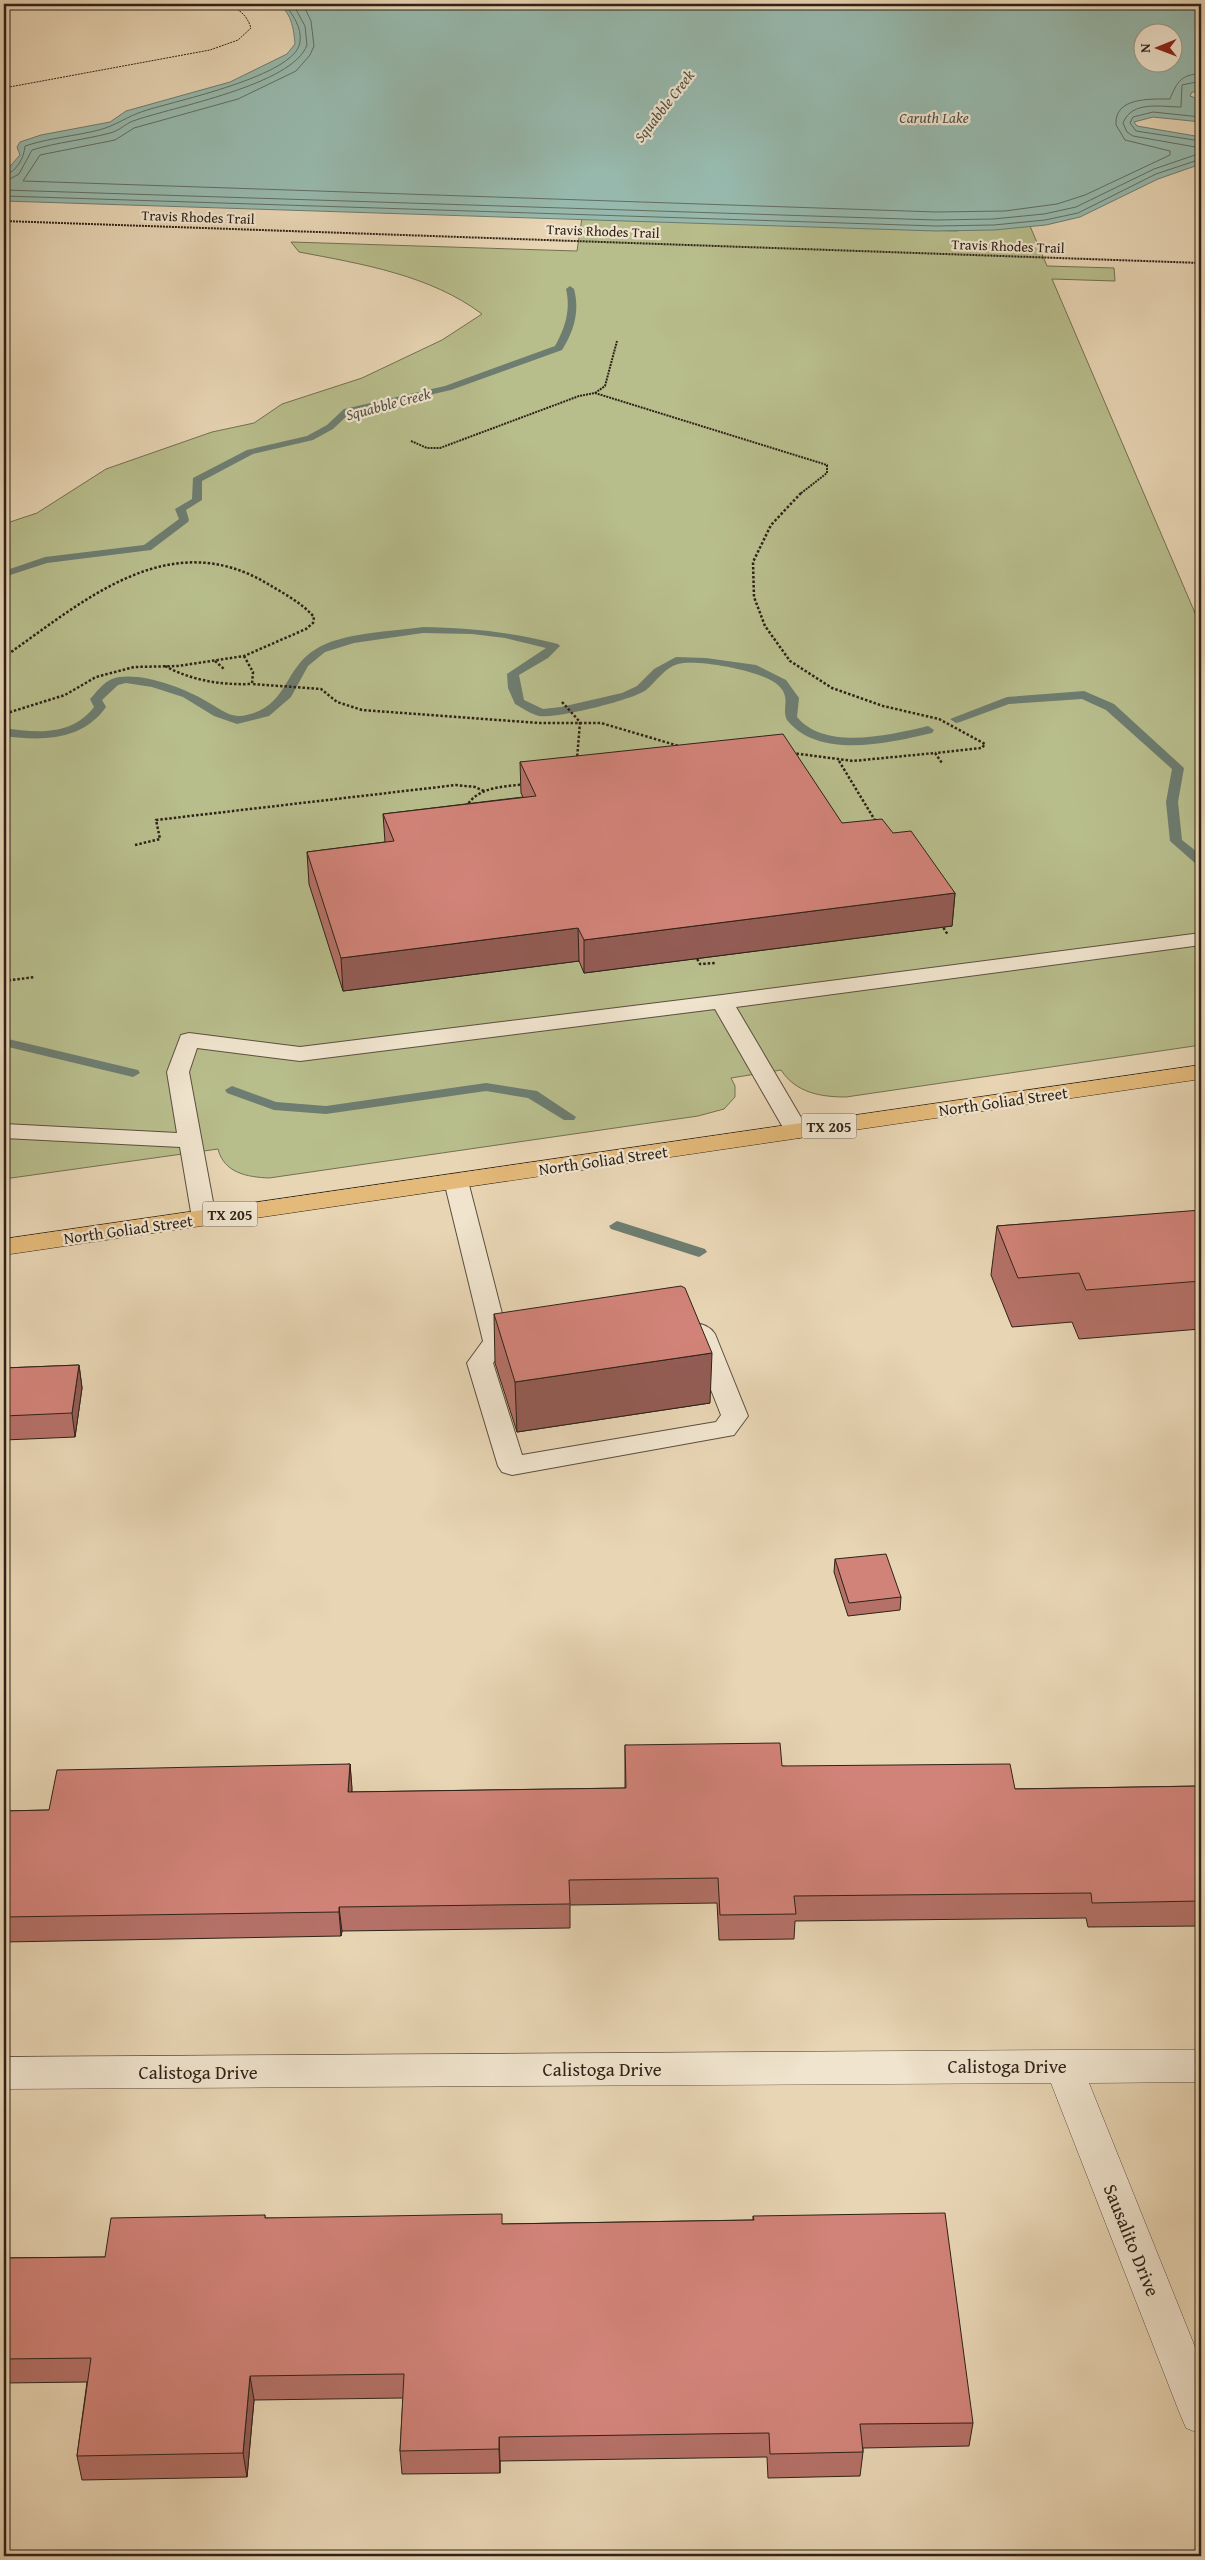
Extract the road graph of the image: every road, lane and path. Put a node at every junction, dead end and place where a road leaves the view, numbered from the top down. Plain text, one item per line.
1 (227, 4) edge
2 (4, 88) edge
3 (4, 221) edge
4 (1201, 263) edge
5 (616, 342) dead end
6 (595, 393) junction
7 (411, 441) dead end
8 (244, 656) junction
9 (4, 657) edge
10 (215, 661) junction
11 (164, 666) junction
12 (224, 669) dead end
13 (252, 684) junction
14 (562, 702) dead end
15 (4, 714) edge
16 (580, 722) junction
17 (683, 747) edge
18 (784, 751) edge
19 (935, 753) junction
20 (838, 761) junction
21 (942, 763) dead end
22 (576, 765) edge
23 (532, 784) edge
24 (484, 791) junction
25 (469, 814) edge
26 (872, 827) edge
27 (135, 845) dead end
28 (938, 918) edge
29 (939, 936) edge
30 (1201, 939) edge
31 (692, 949) edge
32 (719, 962) edge
33 (35, 977) dead end
34 (4, 981) edge
35 (722, 1002) junction
36 (1201, 1072) edge
37 (4, 1131) edge
38 (797, 1131) junction
39 (190, 1141) junction
40 (456, 1181) junction
41 (204, 1218) junction
42 (4, 1248) edge
43 (674, 1320) edge
44 (1063, 2066) junction
45 (1201, 2066) edge
46 (4, 2073) edge
47 (1201, 2414) edge

1 - 2 path
3 - 4 path, Travis Rhodes Trail
5 - 6 path
6 - 7 path
6 - 19 path
8 - 9 path
8 - 10 path
8 - 13 path
10 - 11 path
10 - 12 path
11 - 13 path
11 - 15 path
13 - 16 path
14 - 16 path
16 - 17 path
16 - 22 path
18 - 20 path
19 - 20 path
19 - 21 path
20 - 26 path
23 - 24 path
24 - 25 path
24 - 27 path
28 - 29 path
30 - 35 lane
31 - 32 path
33 - 34 path
35 - 38 lane
35 - 39 lane
36 - 38 main road, North Goliad Street / TX 205
37 - 39 lane
38 - 40 main road, North Goliad Street / TX 205
39 - 41 lane
40 - 41 main road, North Goliad Street / TX 205
40 - 43 lane
41 - 42 main road, North Goliad Street / TX 205
44 - 45 street, Calistoga Drive
44 - 46 street, Calistoga Drive
44 - 47 street, Sausalito Drive

